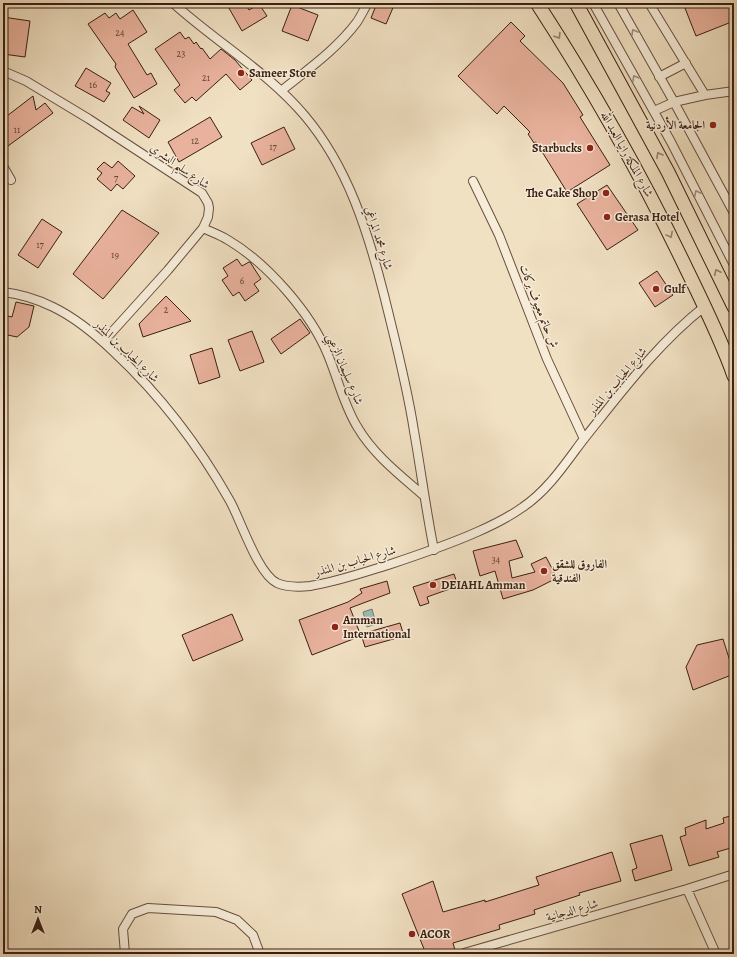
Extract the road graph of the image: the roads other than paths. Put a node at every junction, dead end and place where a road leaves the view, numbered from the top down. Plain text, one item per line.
1 (173, 3) edge
2 (368, 3) edge
3 (537, 3) edge
4 (576, 3) edge
5 (593, 3) edge
6 (618, 3) edge
7 (649, 3) edge
8 (686, 63) junction
9 (3, 71) edge
10 (659, 77) junction
11 (281, 91) junction
12 (734, 91) edge
13 (705, 95) junction
14 (674, 102) junction
15 (654, 111) junction
16 (3, 166) edge
17 (11, 180) dead end
18 (473, 181) dead end
19 (734, 214) edge
20 (203, 228) junction
21 (734, 265) edge
22 (3, 292) edge
23 (704, 307) junction
24 (734, 307) edge
25 (103, 342) junction
26 (734, 376) edge
27 (584, 439) junction
28 (423, 495) junction
29 (434, 550) junction
30 (734, 874) edge
31 (687, 889) junction
32 (464, 953) dead end
33 (125, 954) edge
34 (260, 954) edge
35 (716, 954) edge

1 - 11 street, شارع محمد المراغي
2 - 11 street
3 -> 23 main road, شارع الملكة رانيا العبد الله
24 -> 4 main road
15 -> 5 street
10 -> 6 street
7 - 8 street
8 - 10 street
8 - 13 street
9 - 20 street, شارع سليم البشري
10 - 14 street
11 - 28 street, شارع محمد المراغي
12 - 13 street
13 - 14 street
14 - 15 street
14 - 19 street
21 -> 15 street
16 - 17 street
18 - 27 street, ش حاتم معيوف بركات
20 - 25 street, شارع سليم البشري
20 - 28 street, شارع سليمان الزعبي
22 - 25 street, شارع الحباب بن المنذر
23 - 26 main road, شارع الملكة رانيا العبد الله
23 - 27 street, شارع الحباب بن المنذر
25 - 29 street, شارع الحباب بن المنذر
27 - 29 street, شارع الحباب بن المنذر
28 - 29 street, شارع محمد المراغي
30 - 31 street, شارع الدجانية
31 - 32 street, شارع الدجانية
31 - 35 street
33 - 34 street

